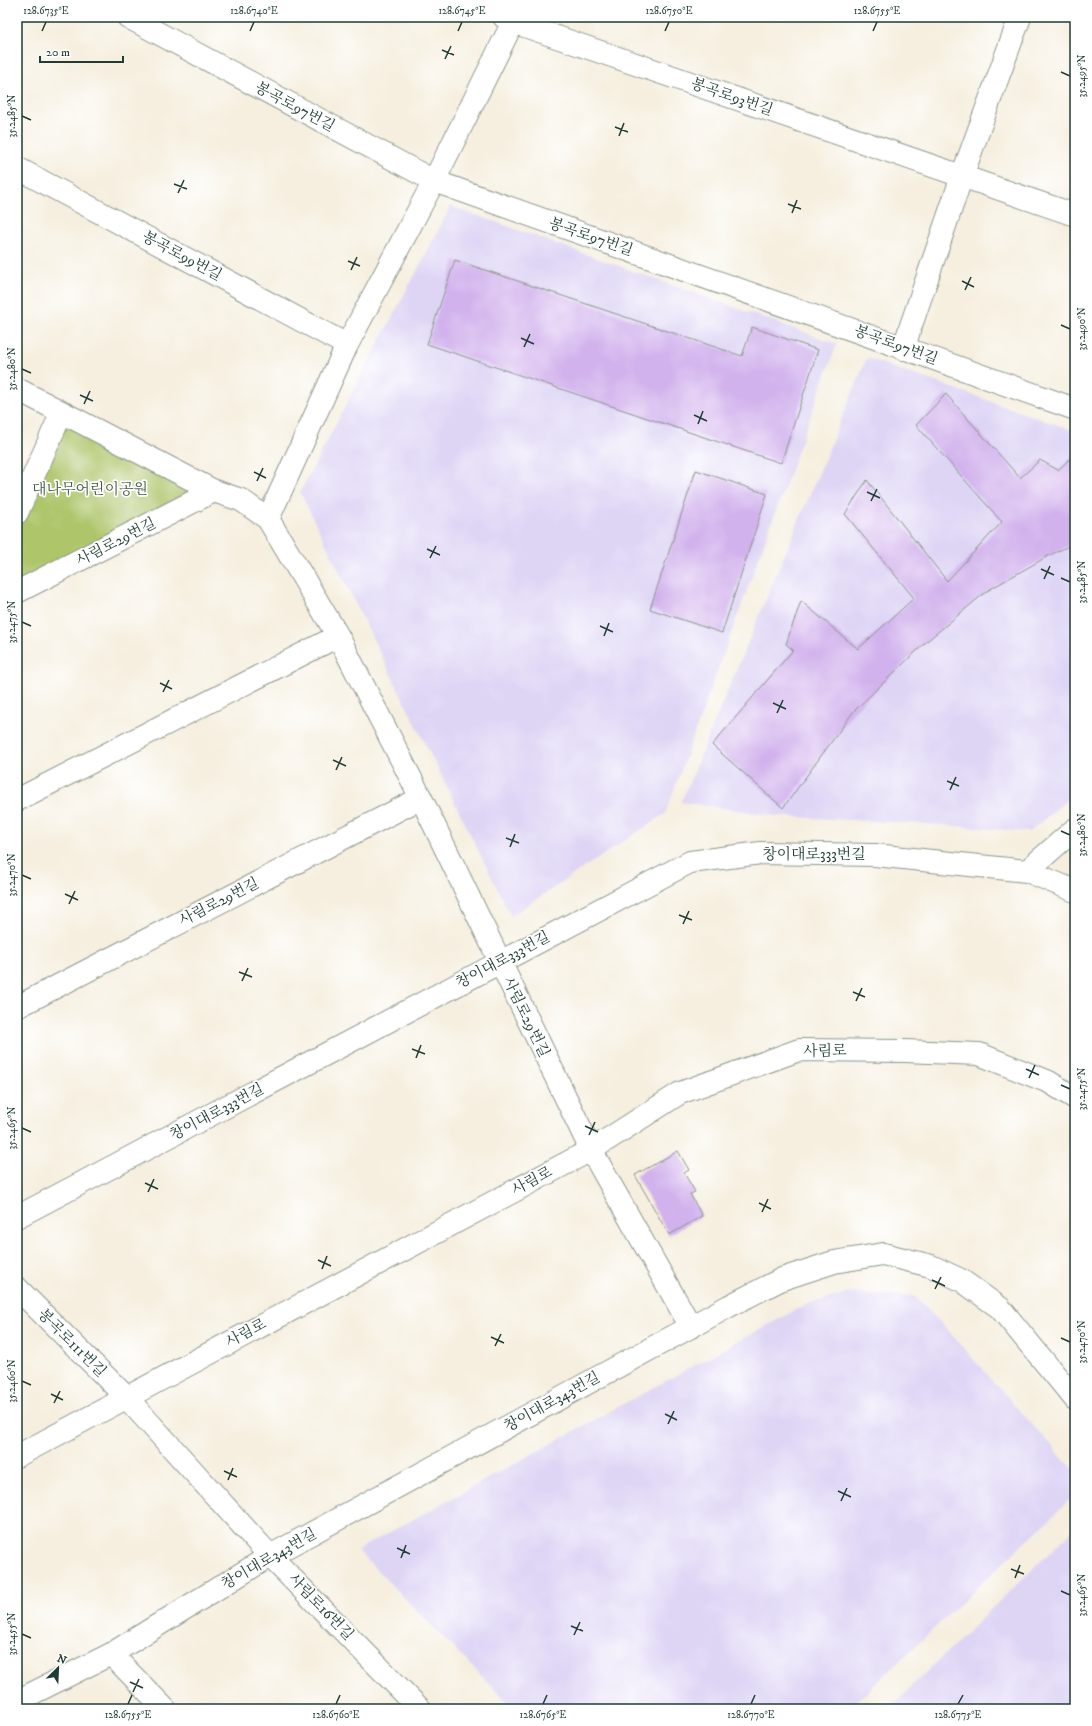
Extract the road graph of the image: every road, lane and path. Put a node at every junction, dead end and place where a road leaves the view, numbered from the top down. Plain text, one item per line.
1 (128, 17) edge
2 (1020, 17) edge
3 (508, 20) edge
4 (17, 168) edge
5 (962, 176) junction
6 (434, 181) junction
7 (1075, 215) edge
8 (347, 344) junction
9 (903, 349) junction
10 (17, 390) edge
11 (1075, 409) edge
12 (61, 414) junction
13 (214, 491) junction
14 (17, 513) edge
15 (268, 519) junction
16 (17, 592) edge
17 (338, 636) junction
18 (421, 798) junction
19 (17, 800) edge
20 (1075, 830) edge
21 (1027, 871) junction
22 (1075, 891) edge
23 (499, 962) junction
24 (17, 1007) edge
25 (1075, 1098) edge
26 (591, 1150) junction
27 (17, 1218) edge
28 (17, 1288) edge
29 (691, 1327) junction
30 (126, 1397) junction
31 (1075, 1399) edge
32 (17, 1456) edge
33 (270, 1556) junction
34 (111, 1654) junction
35 (17, 1701) edge
36 (165, 1709) edge
37 (420, 1709) edge

1 - 6 street, 봉곡로97번길
2 - 5 street
3 - 5 street, 봉곡로93번길
3 - 6 street
4 - 8 street, 봉곡로99번길
5 - 7 street, 봉곡로93번길
5 - 9 street
6 - 8 street
6 - 9 street, 봉곡로97번길
8 - 15 street
9 - 11 street, 봉곡로97번길
10 - 12 street, 사림로29번길
12 - 13 street, 사림로29번길
12 - 14 street
13 - 15 street, 사림로29번길
13 - 16 street, 사림로29번길
15 - 17 street, 사림로29번길
17 - 18 street, 사림로29번길
17 - 19 street
18 - 23 street, 사림로29번길
18 - 24 street, 사림로29번길
20 - 21 street
21 - 22 street, 창이대로333번길
21 - 23 street, 창이대로333번길
23 - 26 street, 사림로29번길
23 - 27 street, 창이대로333번길
25 - 26 street, 사림로
26 - 29 street, 사림로29번길
26 - 30 street, 사림로
28 - 30 street, 봉곡로111번길
29 - 31 street, 창이대로343번길
29 - 33 street, 창이대로343번길
30 - 32 street, 사림로
30 - 33 street, 사림로16번길
33 - 34 street, 창이대로343번길
33 - 37 street, 사림로16번길
34 - 35 street, 창이대로343번길
34 - 36 street

